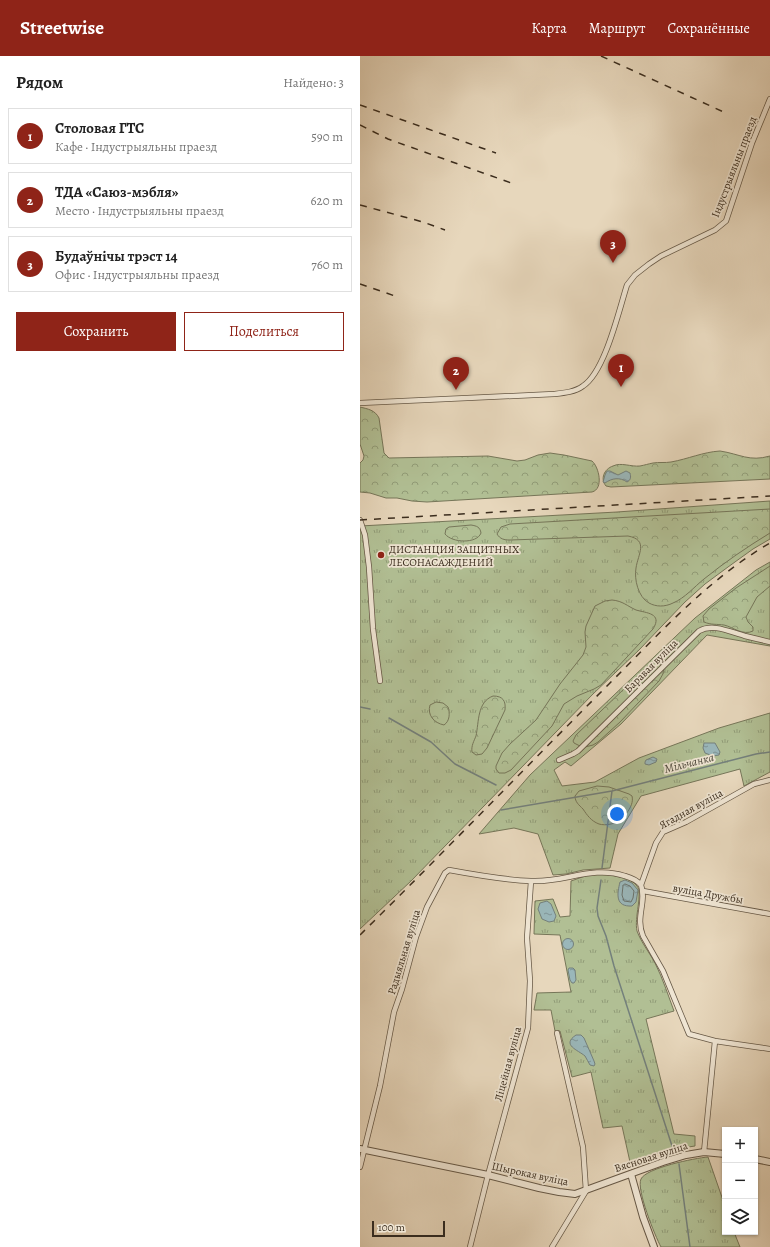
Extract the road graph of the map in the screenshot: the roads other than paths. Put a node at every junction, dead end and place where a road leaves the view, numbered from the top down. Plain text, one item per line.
1 (770, 99) edge
2 (360, 403) edge
3 (360, 520) edge
4 (770, 642) edge
5 (380, 681) dead end
6 (559, 760) dead end
7 (770, 780) edge
8 (531, 881) junction
9 (641, 885) junction
10 (643, 891) junction
11 (770, 914) edge
12 (557, 1033) dead end
13 (715, 1041) junction
14 (770, 1049) edge
15 (362, 1149) edge
16 (704, 1152) junction
17 (722, 1154) edge
18 (758, 1160) edge
19 (770, 1162) edge
20 (360, 1167) edge
21 (631, 1174) junction
22 (488, 1175) junction
23 (586, 1191) junction
24 (470, 1247) edge
25 (552, 1247) edge
26 (654, 1247) edge

1 - 2 street, Індустрыяльны праезд
3 - 5 street
4 - 6 street, Баравая вуліца
7 - 9 street, Ягадная вуліца
8 - 9 street, Радыяльная вуліца
8 - 15 street, Радыяльная вуліца
8 - 22 street, Ліцейная вуліца
9 - 10 street
10 - 11 street, вуліца Дружбы
10 - 13 street
12 - 23 street, Шырокая вуліца
13 - 14 street
13 - 16 street
15 - 20 street, Радыяльная вуліца
15 - 22 street, Шырокая вуліца
16 - 17 street, Вясновая вуліца
16 - 21 street, Вясновая вуліца
18 - 19 street
21 - 23 street, Вясновая вуліца
21 - 26 street
22 - 23 street, Шырокая вуліца
22 - 24 street, Ліцейная вуліца
23 - 25 street

